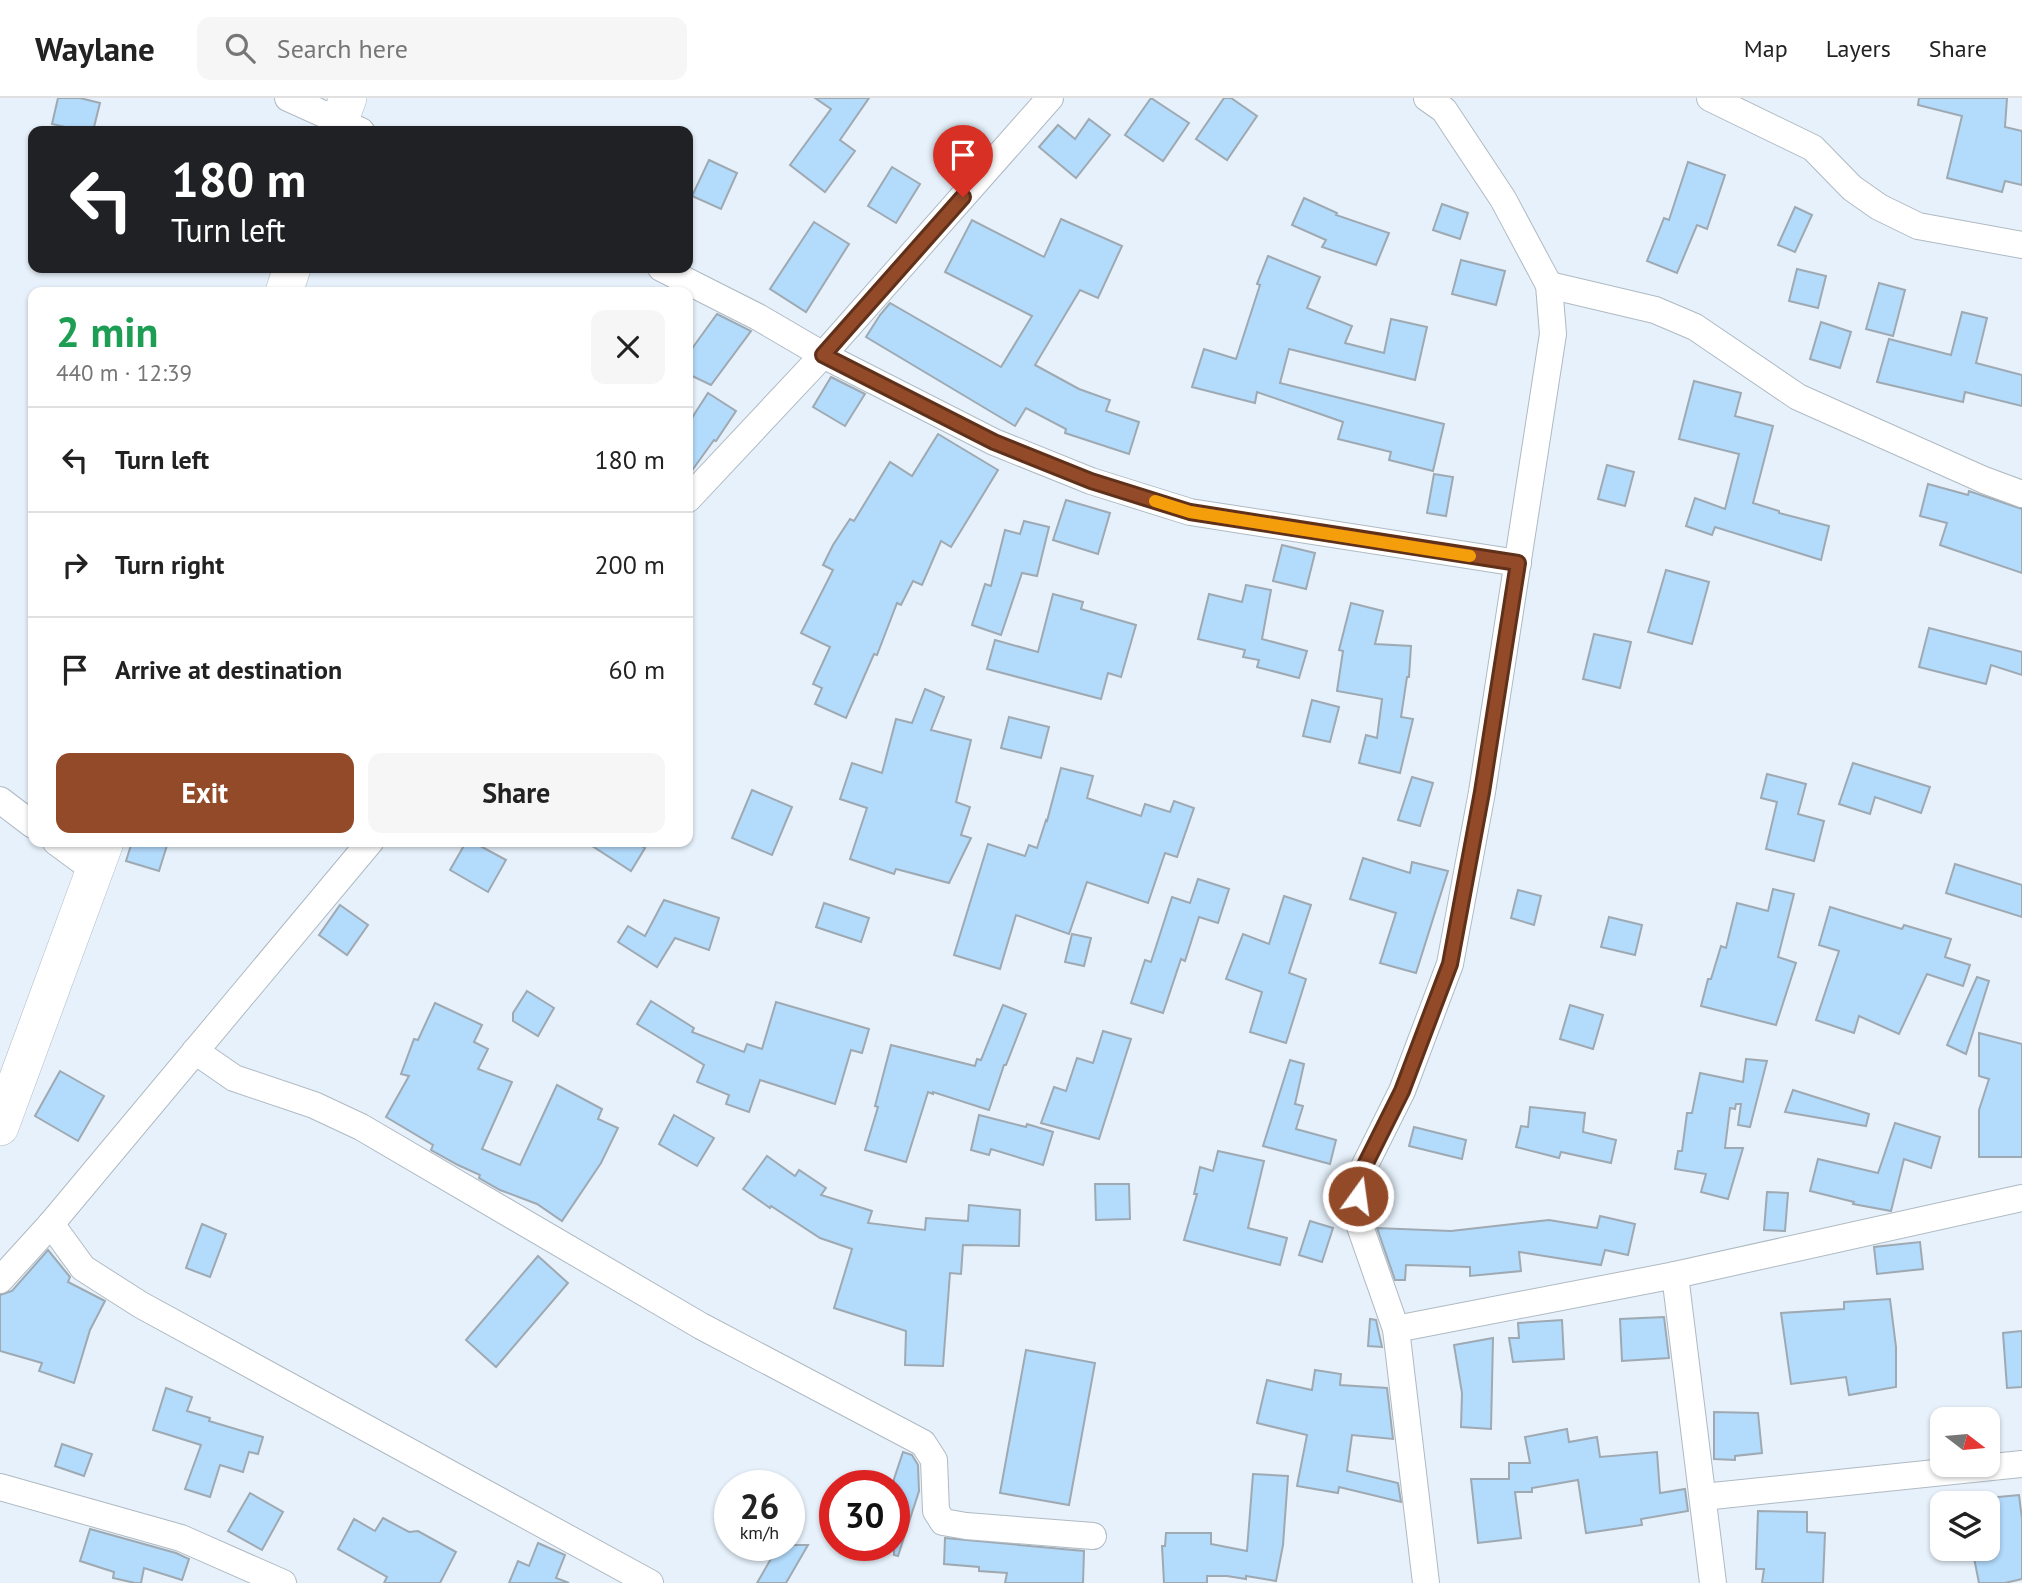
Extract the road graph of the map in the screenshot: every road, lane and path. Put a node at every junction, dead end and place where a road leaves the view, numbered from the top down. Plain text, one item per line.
1 (288, 98) edge
2 (1050, 98) edge
3 (1710, 98) edge
4 (1440, 102) edge
5 (346, 121) edge
6 (2022, 245) edge
7 (671, 273) edge
8 (1549, 285) junction
9 (823, 355) junction
10 (693, 494) edge
11 (2022, 494) edge
12 (1518, 563) junction
13 (0, 800) edge
14 (28, 821) edge
15 (71, 847) edge
16 (366, 847) edge
17 (99, 856) edge
18 (195, 1051) junction
19 (2, 1118) edge
20 (2022, 1198) edge
21 (51, 1224) junction
22 (1675, 1275) junction
23 (0, 1280) edge
24 (1396, 1329) junction
25 (2022, 1464) edge
26 (0, 1487) edge
27 (1703, 1497) junction
28 (1093, 1536) dead end
29 (283, 1583) edge
30 (650, 1583) edge
31 (1426, 1583) edge
32 (1713, 1583) edge

1 - 5 street
2 - 9 street
3 - 6 street
4 - 8 street
7 - 9 street
8 - 11 street
8 - 12 street
9 - 10 street
9 - 12 street
12 - 24 street
13 - 14 street
15 - 17 street
16 - 18 street
17 - 19 street
18 - 21 street
18 - 28 street
20 - 22 street
21 - 23 street
21 - 30 street
22 - 24 street
22 - 27 street
24 - 31 street
25 - 27 street
26 - 29 street
27 - 32 street

